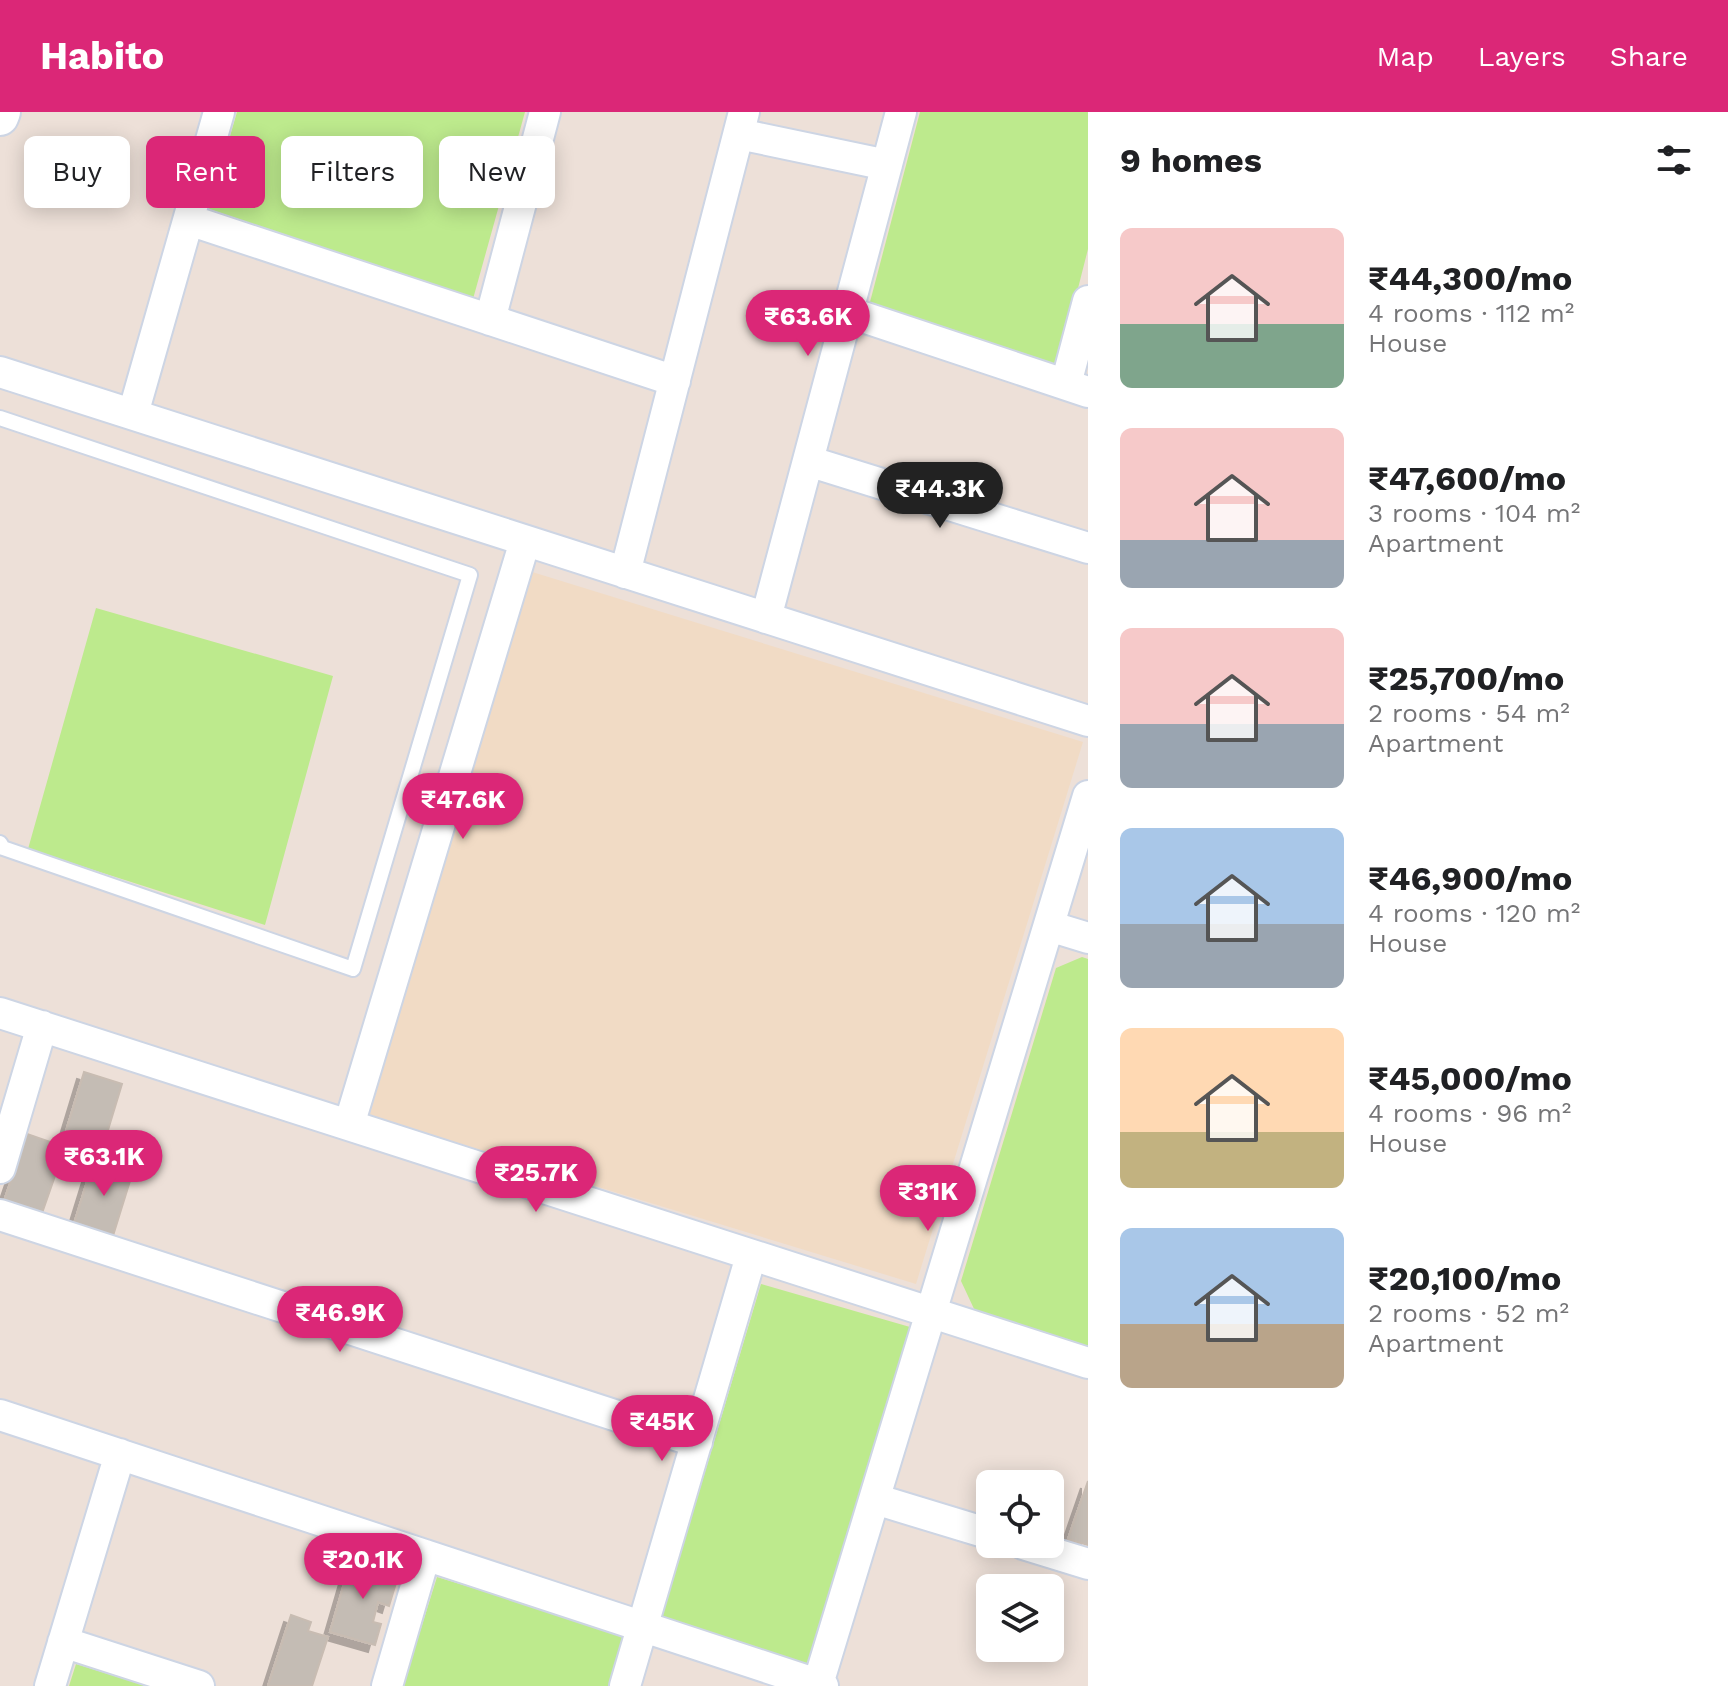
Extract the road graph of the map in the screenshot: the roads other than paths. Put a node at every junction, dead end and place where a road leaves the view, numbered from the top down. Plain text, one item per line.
1 (219, 112) edge
2 (545, 112) edge
3 (901, 112) edge
4 (742, 123) edge
5 (887, 165) junction
6 (189, 220) junction
7 (1088, 301) edge
8 (848, 312) junction
9 (490, 320) junction
10 (0, 372) edge
11 (675, 381) junction
12 (1077, 388) edge
13 (133, 414) junction
14 (0, 418) edge
15 (808, 461) junction
16 (525, 541) junction
17 (1088, 548) edge
18 (625, 573) junction
19 (766, 618) junction
20 (1088, 721) edge
21 (1088, 796) edge
22 (0, 843) edge
23 (1049, 926) junction
24 (1088, 938) edge
25 (0, 1013) edge
26 (42, 1026) junction
27 (349, 1125) junction
28 (0, 1168) edge
29 (0, 1215) edge
30 (751, 1256) junction
31 (931, 1314) junction
32 (1088, 1363) edge
33 (0, 1415) edge
34 (697, 1442) junction
35 (120, 1454) junction
36 (875, 1499) junction
37 (976, 1530) edge
38 (425, 1555) junction
39 (1064, 1557) edge
40 (1088, 1564) edge
41 (643, 1626) junction
42 (63, 1642) junction
43 (820, 1685) edge
44 (50, 1686) edge
45 (199, 1686) edge
46 (387, 1686) edge
47 (625, 1686) edge

1 - 6 street
2 - 9 street
3 - 5 street
4 - 5 street
4 - 11 street
5 - 8 street
6 - 9 street
6 - 13 street
7 - 12 street
8 - 12 street
8 - 15 street
9 - 11 street
10 - 13 street
11 - 18 street
13 - 16 street
14 - 22 lane
15 - 17 street
15 - 19 street
16 - 18 street
16 - 27 street
18 - 19 street
19 - 20 street
21 - 23 street
23 - 24 street
23 - 31 street
25 - 26 street
26 - 27 street
26 - 28 street
27 - 30 street
29 - 34 street
30 - 31 street
30 - 34 street
31 - 32 street
31 - 36 street
33 - 35 street
34 - 41 street
35 - 38 street
35 - 42 street
36 - 37 street
36 - 43 street
38 - 41 street
38 - 46 street
39 - 40 street
41 - 43 street
41 - 47 street
42 - 44 street
42 - 45 street

